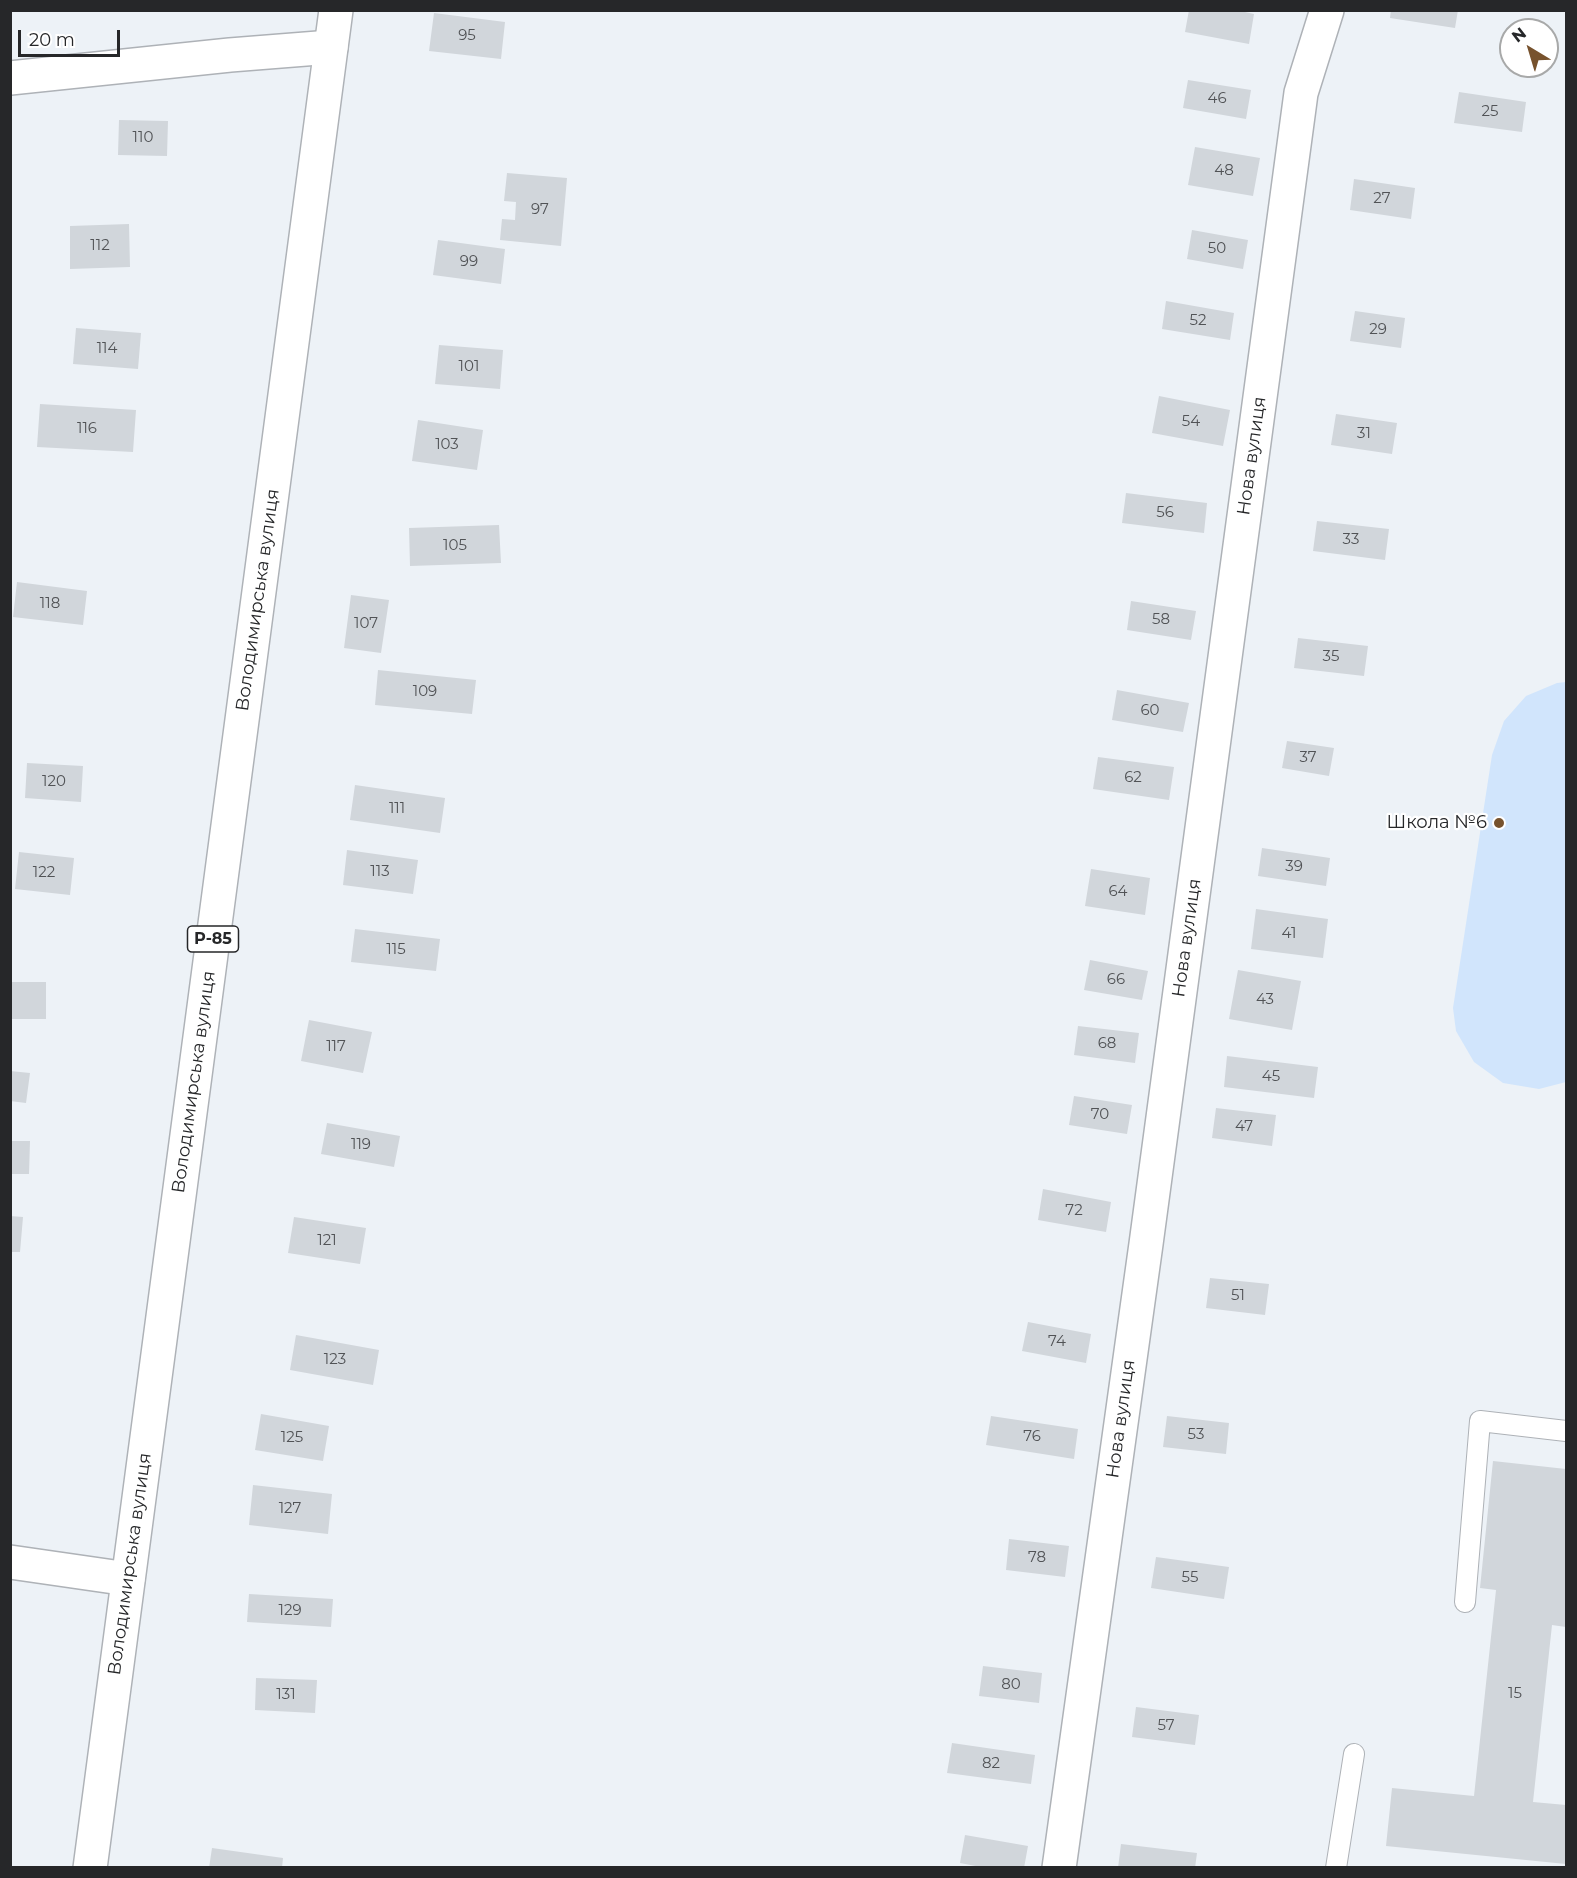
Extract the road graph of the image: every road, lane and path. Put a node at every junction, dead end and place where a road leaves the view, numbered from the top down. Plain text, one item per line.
1 (336, 10) edge
2 (1327, 10) edge
3 (331, 47) junction
4 (10, 78) edge
5 (1566, 1431) edge
6 (10, 1562) edge
7 (128, 1579) junction
8 (1465, 1602) dead end
9 (1354, 1754) dead end
10 (90, 1868) edge
11 (1059, 1868) edge
12 (1336, 1868) edge

1 - 3 street, Володимирська вулиця / Р-85
2 - 11 street, Нова вулиця
3 - 4 street
3 - 7 street, Володимирська вулиця / Р-85
5 - 8 lane
6 - 7 street
7 - 10 street, Володимирська вулиця / Р-85
9 - 12 lane

